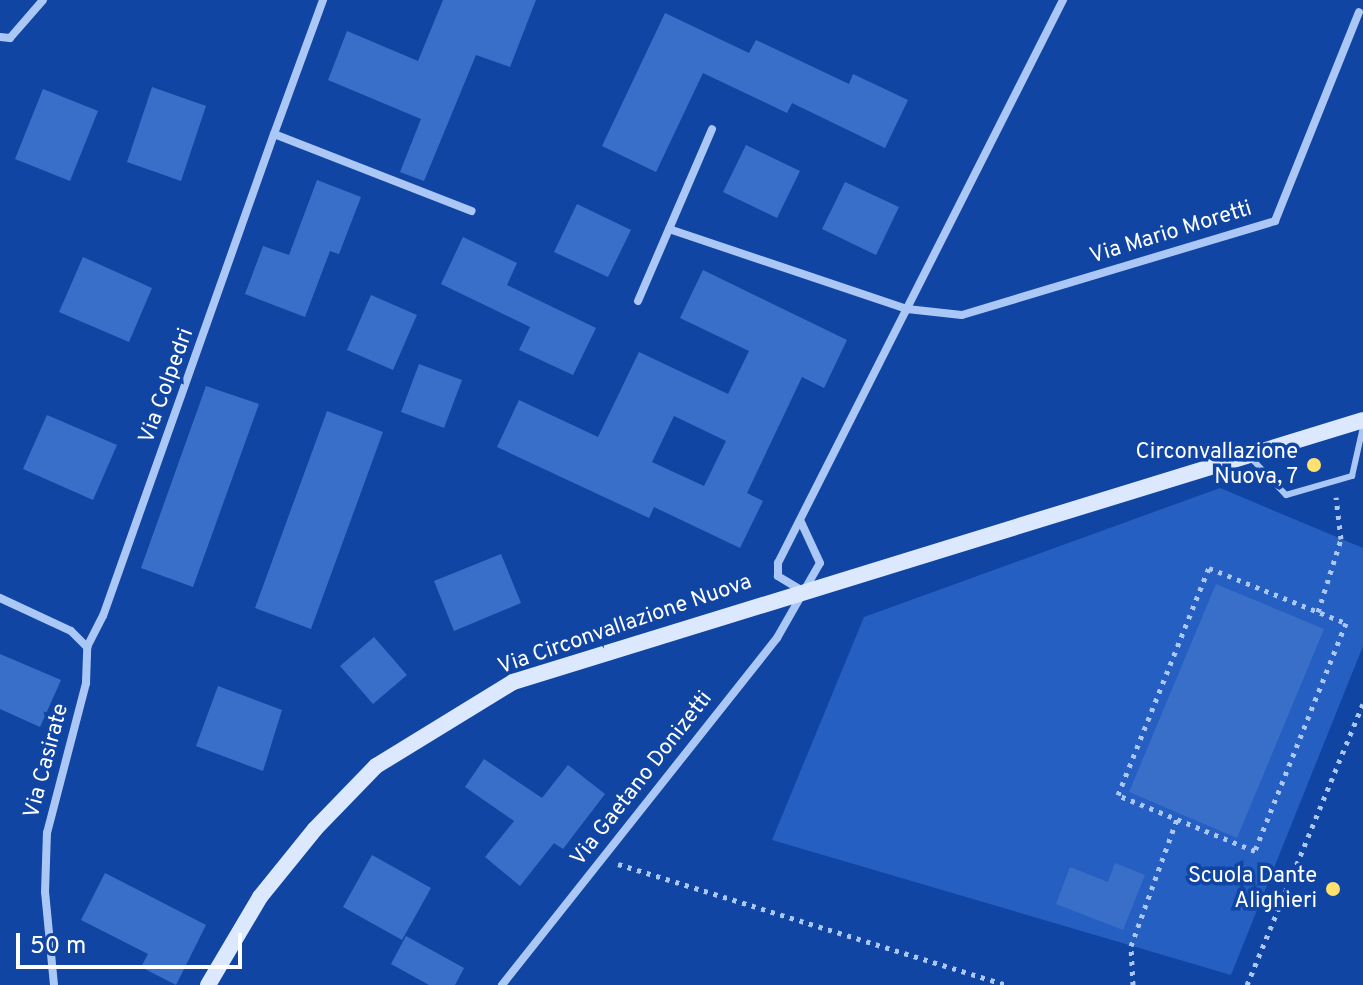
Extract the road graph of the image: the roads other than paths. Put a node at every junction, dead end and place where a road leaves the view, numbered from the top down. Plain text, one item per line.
1 (43, 0) edge
2 (323, 0) edge
3 (1063, 0) edge
4 (1359, 12) dead end
5 (0, 37) edge
6 (712, 129) dead end
7 (274, 134) junction
8 (471, 211) dead end
9 (669, 229) junction
10 (638, 301) dead end
11 (907, 309) junction
12 (1363, 420) edge
13 (1363, 427) edge
14 (1249, 455) junction
15 (801, 522) junction
16 (801, 590) junction
17 (0, 598) edge
18 (87, 647) junction
19 (54, 985) edge
20 (208, 985) edge
21 (502, 985) edge

1 - 5 street
2 - 7 street, Via Colpedri
3 - 11 street
4 - 11 street, Via Mario Moretti
6 - 9 street
7 - 8 street
7 - 18 street, Via Colpedri
9 - 10 street
9 - 11 street, Via Mario Moretti
11 - 15 street
12 - 14 main road, Via Circonvallazione Nuova
13 - 14 lane
14 - 16 main road, Via Circonvallazione Nuova
15 - 16 street
15 - 16 street, Via Circonvallazione Nuova
16 - 20 main road, Via Circonvallazione Nuova
16 - 21 street, Via Gaetano Donizetti
17 - 18 street
18 - 19 street, Via Casirate

